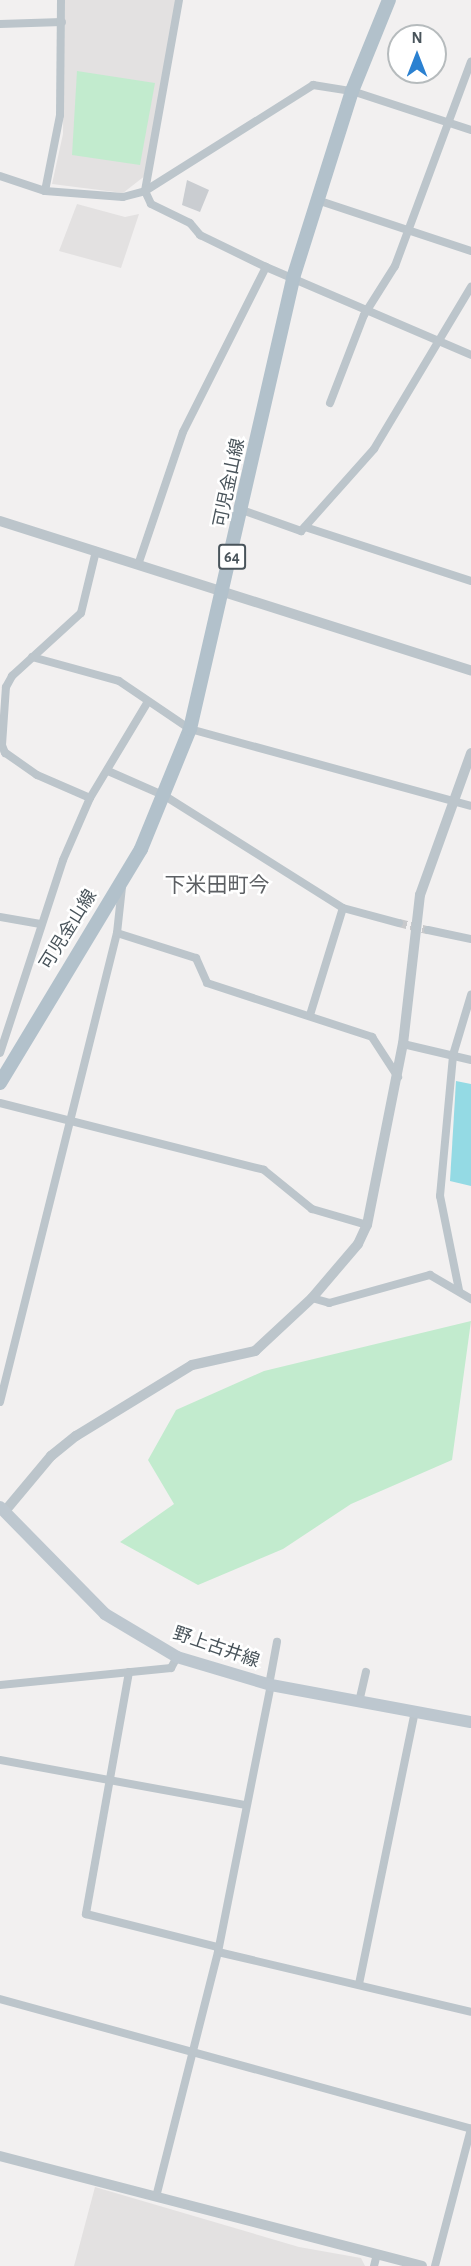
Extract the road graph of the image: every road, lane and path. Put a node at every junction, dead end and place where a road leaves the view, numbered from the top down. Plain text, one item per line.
1 (61, 0) edge
2 (179, 0) edge
3 (389, 0) edge
4 (62, 22) junction
5 (0, 24) edge
6 (471, 62) edge
7 (352, 92) junction
8 (449, 124) junction
9 (471, 130) edge
10 (0, 176) edge
11 (45, 191) junction
12 (145, 191) junction
13 (318, 200) junction
14 (409, 232) junction
15 (471, 251) edge
16 (266, 267) junction
17 (293, 278) junction
18 (471, 287) edge
19 (368, 310) junction
20 (440, 342) junction
21 (471, 355) edge
22 (330, 403) dead end
23 (242, 510) junction
24 (0, 521) edge
25 (305, 527) junction
26 (96, 550) junction
27 (140, 562) junction
28 (471, 580) edge
29 (225, 589) junction
30 (32, 657) junction
31 (471, 670) edge
32 (147, 703) junction
33 (2, 713) edge
34 (190, 729) junction
35 (471, 753) edge
36 (108, 771) junction
37 (165, 796) junction
38 (90, 798) junction
39 (454, 799) junction
40 (471, 806) edge
41 (123, 877) junction
42 (343, 908) junction
43 (0, 917) edge
44 (399, 923) tunnel mouth
45 (40, 924) junction
46 (428, 930) tunnel mouth
47 (117, 933) junction
48 (471, 939) edge
49 (471, 995) edge
50 (310, 1015) junction
51 (403, 1044) junction
52 (0, 1053) edge
53 (453, 1055) junction
54 (471, 1060) edge
55 (398, 1077) junction
56 (0, 1083) edge
57 (0, 1102) edge
58 (69, 1122) junction
59 (367, 1225) junction
60 (459, 1290) junction
61 (312, 1298) junction
62 (471, 1299) edge
63 (0, 1402) edge
64 (2, 1509) edge
65 (277, 1642) dead end
66 (177, 1657) junction
67 (129, 1672) junction
68 (366, 1672) dead end
69 (0, 1685) edge
70 (270, 1685) junction
71 (358, 1702) junction
72 (415, 1712) junction
73 (471, 1722) edge
74 (0, 1760) edge
75 (111, 1782) junction
76 (246, 1805) junction
77 (218, 1950) junction
78 (359, 1984) junction
79 (0, 1999) edge
80 (471, 2012) edge
81 (192, 2050) junction
82 (471, 2129) edge
83 (0, 2156) edge
84 (156, 2197) junction
85 (377, 2254) junction
86 (374, 2266) edge
87 (422, 2266) edge
88 (435, 2266) edge

1 - 4 street
2 - 12 street
3 - 7 main road, 可児金山線 / 64
4 - 5 street
4 - 11 street
6 - 8 street
7 - 8 street
7 - 12 street
7 - 13 main road, 可児金山線 / 64
8 - 9 street
8 - 14 street
10 - 11 street
11 - 12 street
12 - 16 street
13 - 14 street
13 - 17 main road, 可児金山線 / 64
14 - 15 street
14 - 19 street
16 - 17 street
16 - 27 street
17 - 19 street
17 - 23 main road, 可児金山線 / 64
18 - 20 street
19 - 20 street
19 - 22 street
20 - 21 street
20 - 25 street
23 - 25 street
23 - 29 main road, 可児金山線 / 64
24 - 26 street
25 - 28 street
26 - 27 street
26 - 30 street
27 - 29 street
29 - 31 street
29 - 34 main road, 可児金山線 / 64
30 - 32 street
30 - 33 street
32 - 34 street
32 - 36 street
33 - 38 street
34 - 37 main road, 可児金山線 / 64
34 - 39 street
35 - 39 street
36 - 37 street
36 - 38 street
37 - 41 main road, 可児金山線 / 64
37 - 42 street
38 - 45 street
39 - 40 street
39 - 51 street
41 - 47 street
41 - 56 main road, 可児金山線 / 64
42 - 44 street
42 - 50 street
43 - 45 street
45 - 52 street
46 - 48 street
47 - 50 street
47 - 58 street
49 - 53 street
50 - 55 street
51 - 53 street
51 - 55 street
53 - 54 street
53 - 60 street
55 - 59 street
57 - 58 street
58 - 59 street
58 - 63 street
59 - 61 street
60 - 61 street
60 - 62 street
61 - 64 street
64 - 66 main road, 野上古井線
65 - 70 street
66 - 67 street
66 - 70 main road, 野上古井線
67 - 69 street
67 - 75 street
68 - 71 street
70 - 71 main road, 野上古井線
70 - 76 street
71 - 72 main road, 野上古井線
72 - 73 main road, 野上古井線
72 - 78 street
74 - 75 street
75 - 76 street
75 - 77 street
76 - 77 street
77 - 78 street
77 - 81 street
78 - 80 street
79 - 81 street
81 - 82 street
81 - 84 street
82 - 88 street
83 - 84 street
84 - 85 street
85 - 86 street
85 - 87 street

